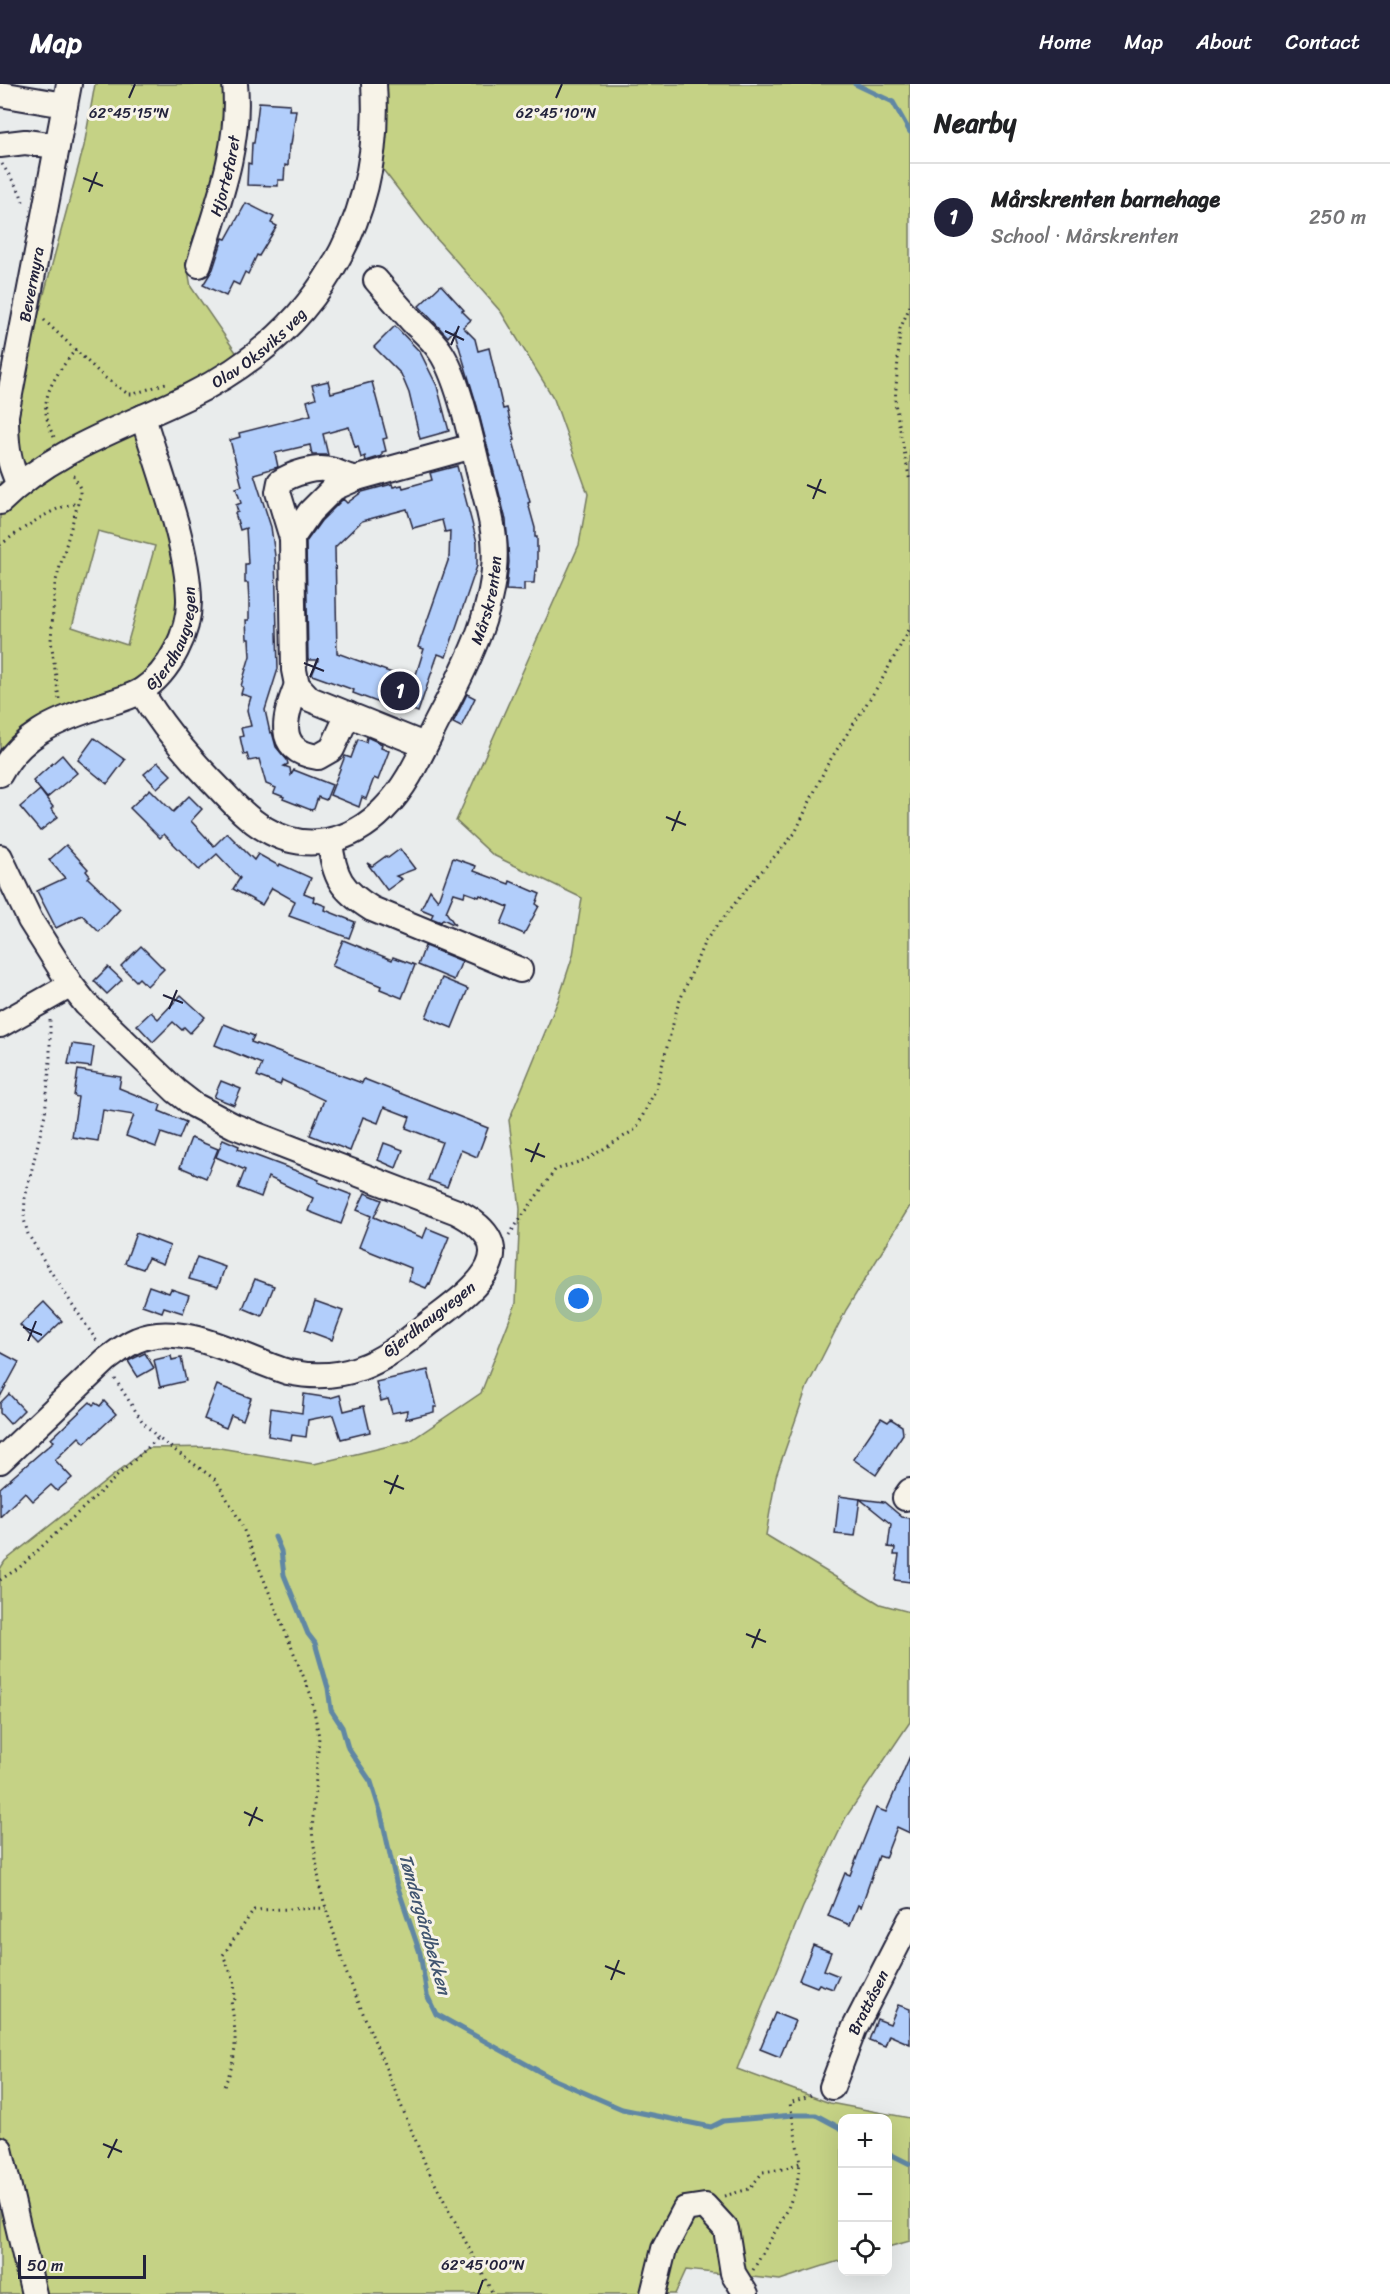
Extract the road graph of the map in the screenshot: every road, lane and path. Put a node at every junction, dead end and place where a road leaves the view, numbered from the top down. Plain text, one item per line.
1 (235, 84) edge
2 (374, 84) edge
3 (0, 94) edge
4 (67, 95) edge
5 (0, 145) edge
6 (57, 146) junction
7 (0, 160) edge
8 (25, 209) dead end
9 (199, 265) dead end
10 (376, 280) dead end
11 (910, 306) edge
12 (44, 321) dead end
13 (76, 349) junction
14 (171, 381) dead end
15 (143, 417) junction
16 (54, 437) dead end
17 (473, 446) junction
18 (70, 468) dead end
19 (357, 478) junction
20 (910, 482) edge
21 (19, 484) junction
22 (0, 502) edge
23 (79, 504) junction
24 (292, 538) junction
25 (0, 545) edge
26 (910, 628) edge
27 (297, 685) junction
28 (141, 691) junction
29 (61, 703) dead end
30 (348, 714) junction
31 (424, 745) junction
32 (0, 774) edge
33 (330, 842) junction
34 (0, 857) edge
35 (520, 970) dead end
36 (71, 985) junction
37 (46, 999) junction
38 (0, 1025) edge
39 (491, 1262) junction
40 (106, 1360) junction
41 (158, 1438) junction
42 (0, 1461) edge
43 (0, 1580) edge
44 (326, 1908) junction
45 (910, 1920) edge
46 (224, 2086) dead end
47 (832, 2087) joint
48 (0, 2149) edge
49 (800, 2163) junction
50 (723, 2197) dead end
51 (743, 2289) edge
52 (34, 2294) edge
53 (493, 2294) edge
54 (653, 2294) edge

1 - 9 street, Hjortefaret
2 - 15 street, Olav Oksviks veg
3 - 4 street
4 - 6 street, Bevermyra
5 - 6 street
6 - 21 street, Bevermyra
7 - 8 path
10 - 17 street, Mårskrenten
11 - 20 path
12 - 13 path
13 - 14 path
13 - 16 path
15 - 21 street, Olav Oksviks veg
15 - 28 street, Gjerdhaugvegen
17 - 19 street
17 - 31 street, Mårskrenten
18 - 23 path
19 - 24 street
19 - 24 street
21 - 22 street, Olav Oksviks veg
23 - 25 path
23 - 29 path
24 - 27 street
26 - 39 path
27 - 30 street
27 - 30 street
28 - 32 street, Gjerdhaugvegen
28 - 33 street, Mårskrenten
30 - 31 street
31 - 33 street, Mårskrenten
33 - 35 street
34 - 36 street
36 - 37 street
36 - 39 street
37 - 38 street
37 - 40 path
39 - 40 street, Gjerdhaugvegen
40 - 41 path
40 - 42 street, Gjerdhaugvegen
41 - 43 path
41 - 44 path
44 - 46 path
44 - 53 path
45 - 47 street, Brattåsen
47 - 49 path
48 - 52 street
49 - 50 path
49 - 51 path
51 - 54 street

